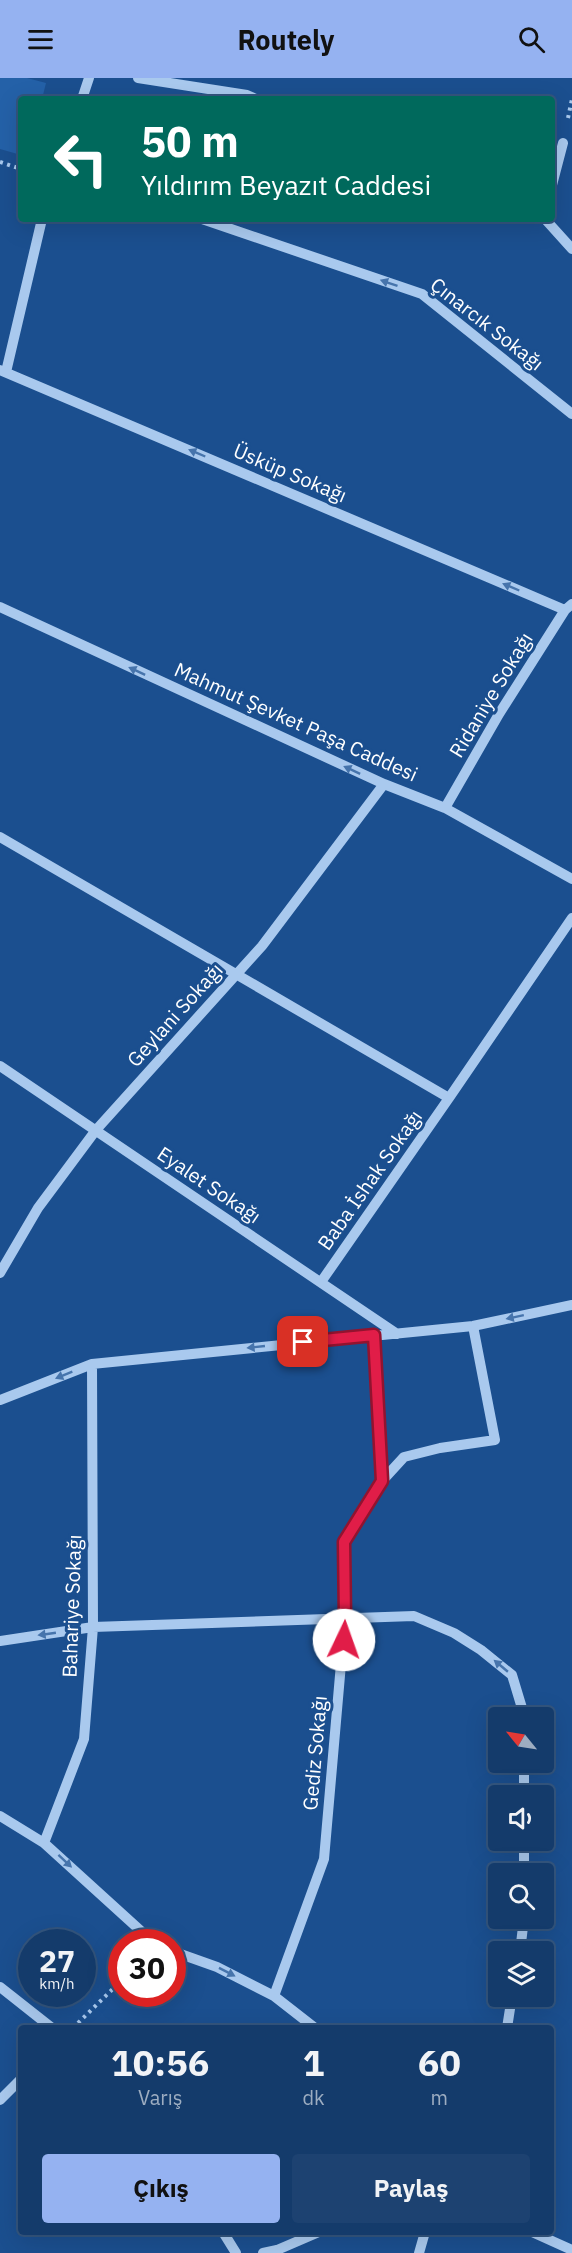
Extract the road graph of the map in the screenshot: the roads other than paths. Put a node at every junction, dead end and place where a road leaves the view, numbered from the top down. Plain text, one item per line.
1 (89, 78) edge
2 (138, 78) edge
3 (83, 96) edge
4 (248, 96) edge
5 (563, 143) dead end
6 (555, 174) edge
7 (41, 222) edge
8 (211, 222) edge
9 (548, 222) edge
10 (572, 249) edge
11 (3, 371) edge
12 (572, 414) edge
13 (0, 607) edge
14 (569, 607) edge
15 (384, 784) junction
16 (445, 808) junction
17 (0, 837) edge
18 (572, 879) edge
19 (572, 918) edge
20 (235, 975) junction
21 (0, 1066) edge
22 (449, 1098) junction
23 (96, 1130) junction
24 (0, 1274) edge
25 (321, 1282) junction
26 (572, 1305) edge
27 (473, 1326) junction
28 (397, 1334) junction
29 (374, 1335) junction
30 (92, 1364) junction
31 (0, 1400) edge
32 (382, 1481) junction
33 (345, 1618) junction
34 (93, 1627) junction
35 (0, 1641) edge
36 (522, 1707) edge
37 (0, 1816) edge
38 (44, 1843) junction
39 (139, 1929) edge
40 (186, 1956) edge
41 (0, 1987) edge
42 (274, 1996) junction
43 (510, 2007) edge
44 (48, 2025) edge
45 (311, 2025) edge
46 (507, 2025) edge
47 (18, 2082) edge
48 (0, 2100) edge
49 (225, 2235) edge
50 (313, 2235) edge
51 (424, 2235) edge
52 (539, 2235) edge
53 (572, 2250) edge
54 (236, 2253) edge
55 (263, 2253) edge
56 (419, 2253) edge

1 - 3 street
2 - 4 street
5 - 6 street
7 - 11 street
12 -> 8 street, Çınarcık Sokağı
9 - 10 street
14 -> 11 street, Üsküp Sokağı
15 -> 13 street, Mahmut Şevket Paşa Caddesi
14 - 16 street, Ridaniye Sokağı
15 - 16 street, Mahmut Şevket Paşa Caddesi
15 - 20 street, Geylani Sokağı
16 - 18 street, Mahmut Şevket Paşa Caddesi
17 - 20 street
19 - 22 street, Baba İshak Sokağı
20 - 22 street
20 - 23 street, Geylani Sokağı
21 - 23 street, Eyalet Sokağı
22 - 25 street, Baba İshak Sokağı
23 - 24 street, Geylani Sokağı
23 - 25 street, Eyalet Sokağı
25 - 28 street, Eyalet Sokağı
26 -> 27 street
27 - 28 street
27 - 32 street, Gediz Sokağı
28 - 29 street
29 -> 30 street
29 - 32 street
30 -> 31 street
30 - 34 street, Bahariye Sokağı
32 - 33 street, Gediz Sokağı
33 - 34 street
36 -> 33 street
33 - 42 street, Gediz Sokağı
34 -> 35 street
34 - 38 street, Bahariye Sokağı
37 - 38 street
38 -> 39 street
40 -> 42 street
41 - 44 street
42 - 45 street
43 - 46 street
47 - 48 street
49 - 54 street
50 - 55 street
51 - 56 street
52 - 53 street

